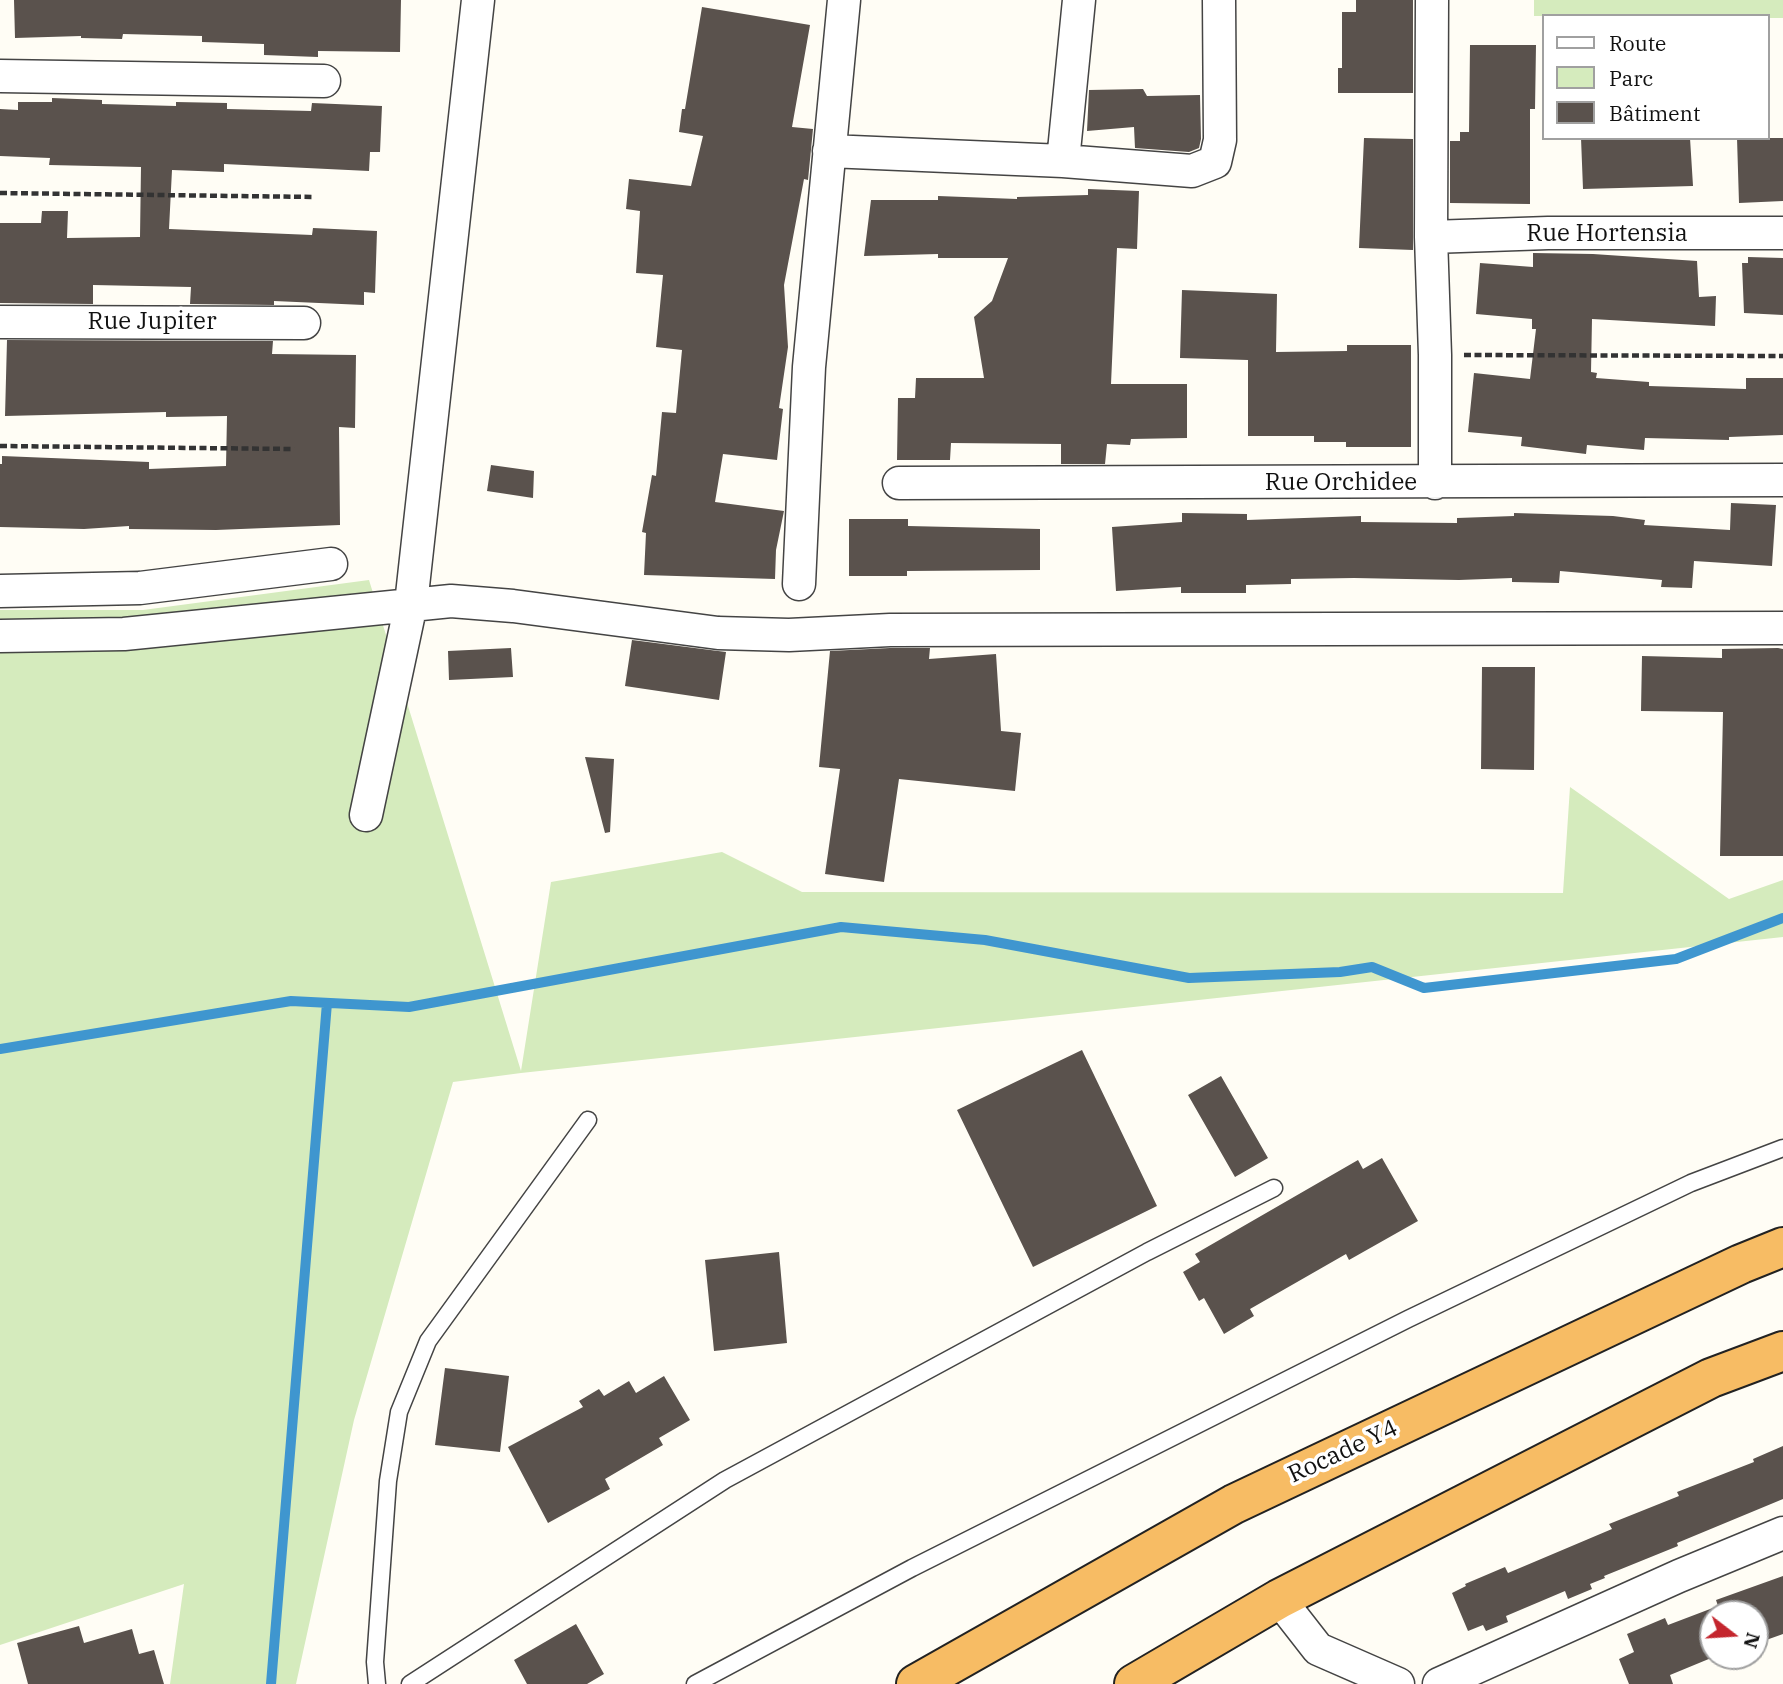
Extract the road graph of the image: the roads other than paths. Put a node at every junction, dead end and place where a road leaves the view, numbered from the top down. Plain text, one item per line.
1 (478, 0) edge
2 (844, 0) edge
3 (1079, 0) edge
4 (1219, 0) edge
5 (1432, 0) edge
6 (0, 76) edge
7 (324, 81) dead end
8 (829, 151) junction
9 (1063, 161) junction
10 (1783, 233) edge
11 (1431, 237) junction
12 (0, 322) edge
13 (304, 323) dead end
14 (1783, 480) edge
15 (899, 483) dead end
16 (1435, 483) junction
17 (331, 564) dead end
18 (799, 584) dead end
19 (0, 591) edge
20 (411, 604) junction
21 (1783, 628) edge
22 (0, 636) edge
23 (366, 815) dead end
24 (588, 1120) dead end
25 (1783, 1147) edge
26 (1274, 1188) dead end
27 (1783, 1247) edge
28 (1783, 1351) edge
29 (1783, 1533) edge
30 (1279, 1599) junction
31 (377, 1684) edge
32 (410, 1684) edge
33 (695, 1684) edge
34 (916, 1684) edge
35 (1134, 1684) edge
36 (1398, 1684) edge
37 (1439, 1684) edge

1 - 20 street
2 - 8 street
3 - 9 street
4 - 9 street
5 - 11 street
6 - 7 street
8 - 9 street
8 - 18 street
10 - 11 street, Rue Hortensia
11 - 16 street
12 - 13 street, Rue Jupiter
14 - 16 street, Rue Orchidee
15 - 16 street, Rue Orchidee
17 - 19 street
20 - 21 street
20 - 22 street
20 - 23 street
24 - 31 lane
25 - 33 lane
26 - 32 lane
27 - 34 highway, Rocade Y4
28 - 30 highway
29 - 37 street
30 - 35 highway
30 - 36 street

